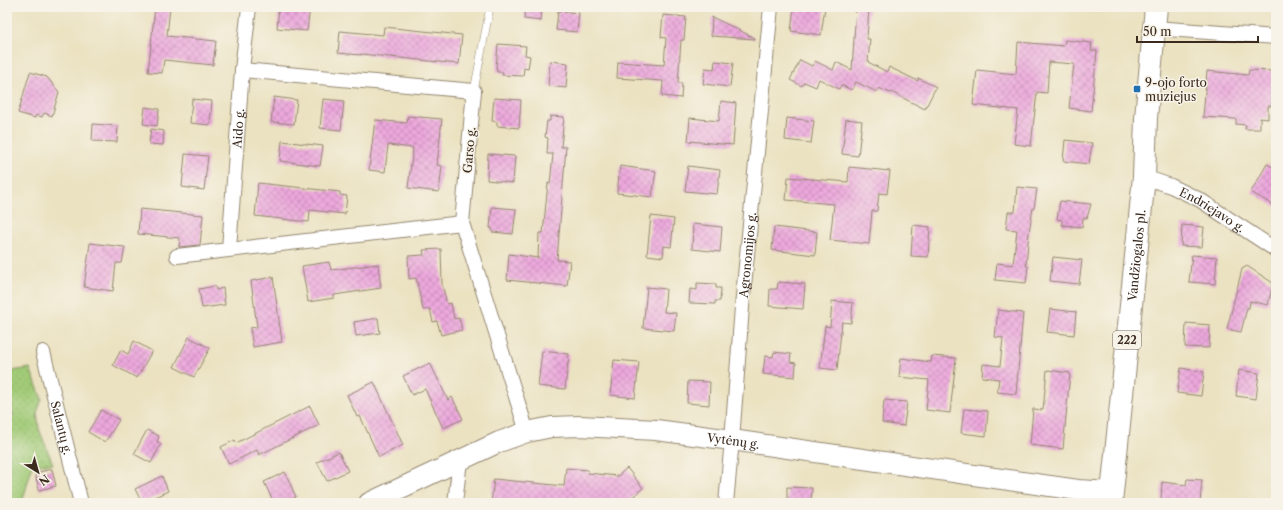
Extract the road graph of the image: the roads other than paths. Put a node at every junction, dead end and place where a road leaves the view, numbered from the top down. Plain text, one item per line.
1 (249, 7) edge
2 (490, 7) edge
3 (771, 7) edge
4 (1155, 18) edge
5 (1276, 37) edge
6 (242, 70) junction
7 (474, 92) junction
8 (1144, 177) junction
9 (462, 223) junction
10 (229, 249) junction
11 (1276, 250) edge
12 (177, 256) dead end
13 (43, 352) dead end
14 (527, 432) junction
15 (732, 440) junction
16 (460, 460) junction
17 (1111, 498) edge
18 (80, 503) edge
19 (369, 503) edge
20 (454, 503) edge
21 (726, 503) edge

1 - 6 street, Aido g.
2 - 7 lane
3 - 15 street, Agronomijos g.
4 - 5 street
4 - 8 main road, Vandžiogalos pl. / 222
6 - 7 street
6 - 10 street, Aido g.
7 - 9 street, Garso g.
8 - 11 street, Endriejavo g.
8 - 17 main road, Vandžiogalos pl. / 222
9 - 10 street
9 - 14 street, Garso g.
10 - 12 street
13 - 18 street, Salantų g.
14 - 15 main road, Vytėnų g.
14 - 16 main road, Vytėnų g.
15 - 17 main road, Vytėnų g.
15 - 21 street, Agronomijos g.
16 - 19 main road, Vytėnų g.
16 - 20 street

